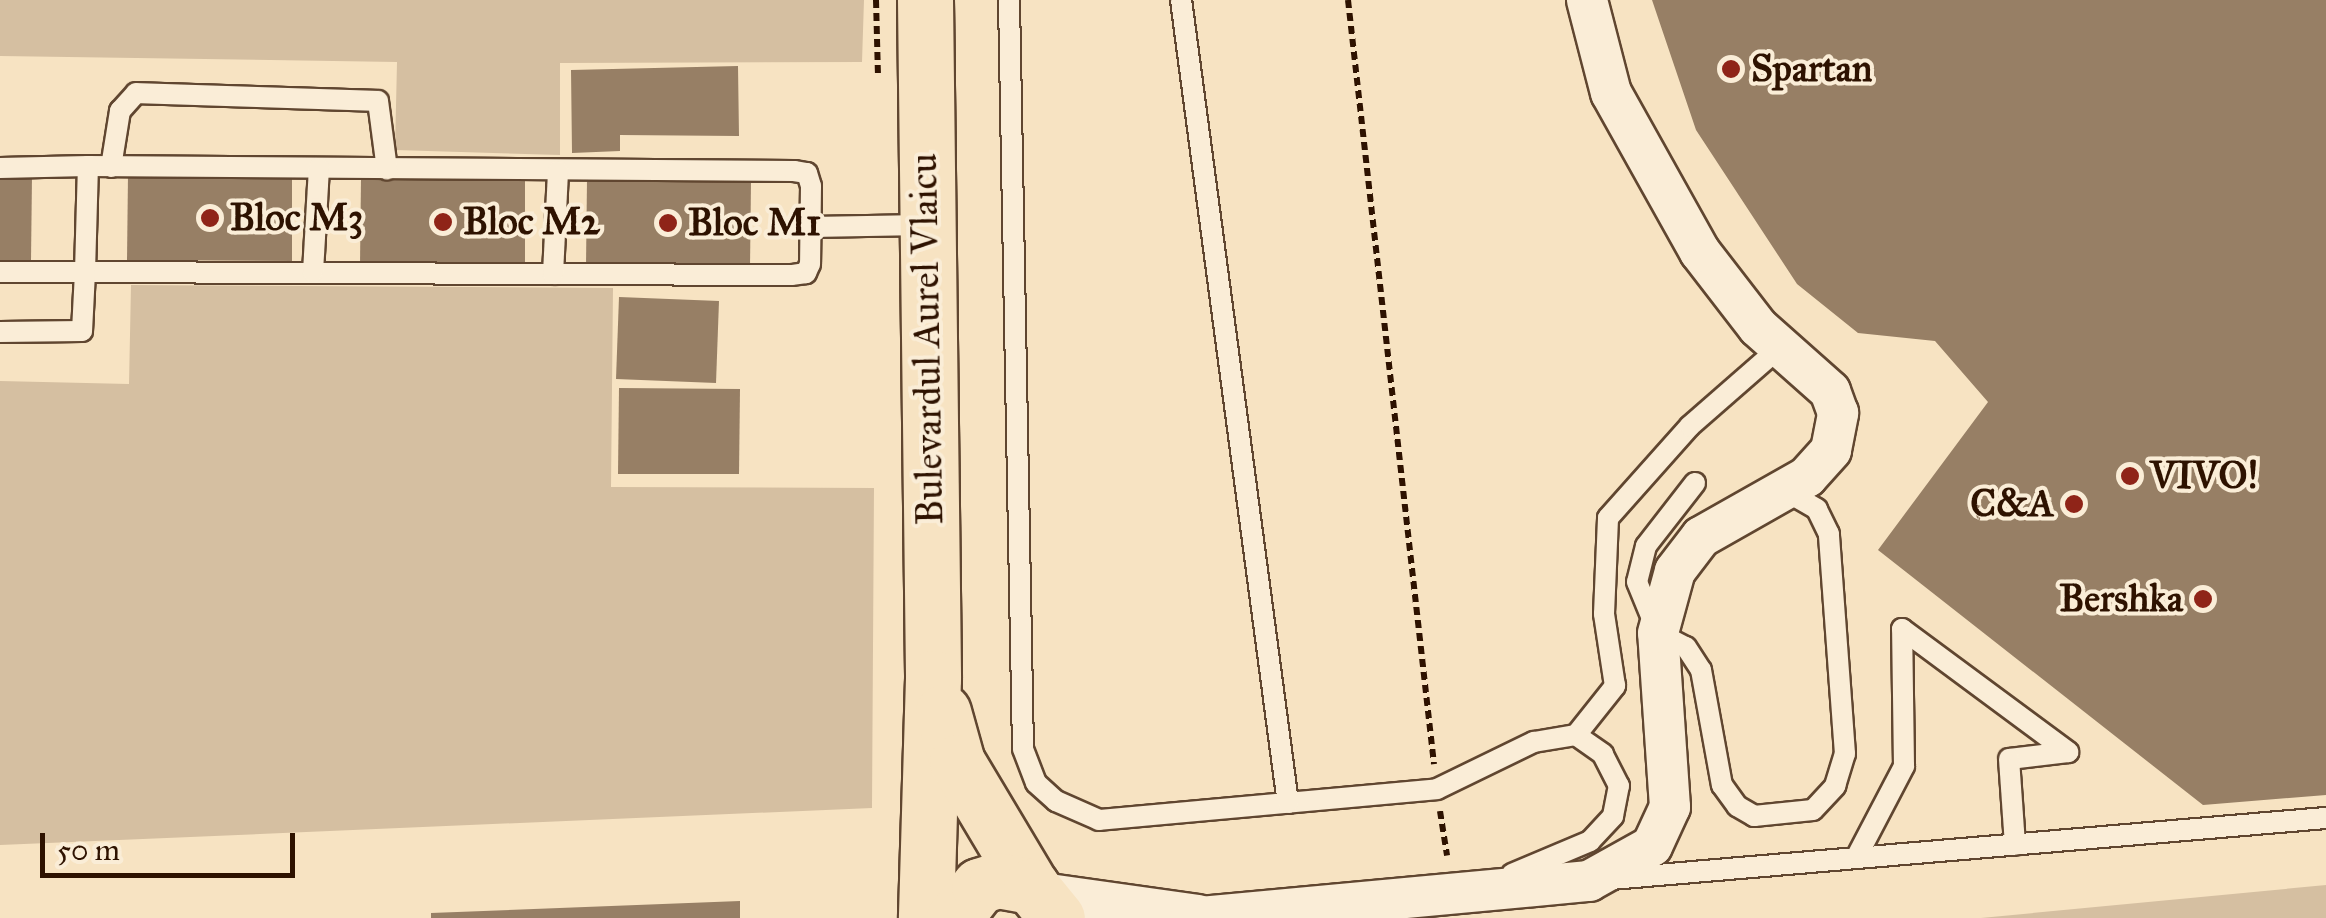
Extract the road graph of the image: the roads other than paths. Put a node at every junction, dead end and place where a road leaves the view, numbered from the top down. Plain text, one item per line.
1 (925, 0) edge
2 (1008, 0) edge
3 (1181, 0) edge
4 (1587, 0) edge
5 (88, 166) junction
6 (111, 166) junction
7 (0, 168) edge
8 (319, 168) junction
9 (387, 169) junction
10 (558, 171) junction
11 (923, 225) junction
12 (811, 227) junction
13 (0, 272) edge
14 (85, 272) junction
15 (313, 272) junction
16 (553, 274) junction
17 (0, 332) edge
18 (1778, 348) junction
19 (1695, 483) dead end
20 (1786, 491) junction
21 (1658, 633) junction
22 (933, 678) junction
23 (1576, 735) junction
24 (1288, 803) junction
25 (2326, 818) edge
26 (2015, 844) junction
27 (1856, 858) junction
28 (1462, 873) junction
29 (1589, 881) junction
30 (1043, 899) edge
31 (946, 914) edge
32 (1194, 917) edge

1 - 11 main road, Bulevardul Aurel Vlaicu
2 - 24 lane
3 - 24 lane
4 - 18 street
5 - 6 lane
5 - 7 lane
5 - 14 lane
6 - 8 lane
6 - 9 lane
8 - 9 lane
8 - 15 lane
9 - 10 lane
10 - 12 lane
10 - 16 lane
11 - 12 lane
11 - 22 main road, Bulevardul Aurel Vlaicu
12 - 16 lane
13 - 14 lane
14 - 15 lane
14 - 17 lane
15 - 16 lane
18 - 20 street
18 - 23 lane
19 - 21 lane
20 - 21 street
20 - 21 lane
21 - 29 street
22 - 30 main road, Bulevardul Aurel Vlaicu
22 - 31 main road, Bulevardul Aurel Vlaicu
23 - 24 lane
23 - 28 lane
25 - 26 lane
26 - 27 lane
26 - 27 lane
27 - 29 lane
28 - 29 street
28 - 32 street
30 - 31 main road, Bulevardul Aurel Vlaicu
30 - 32 street

